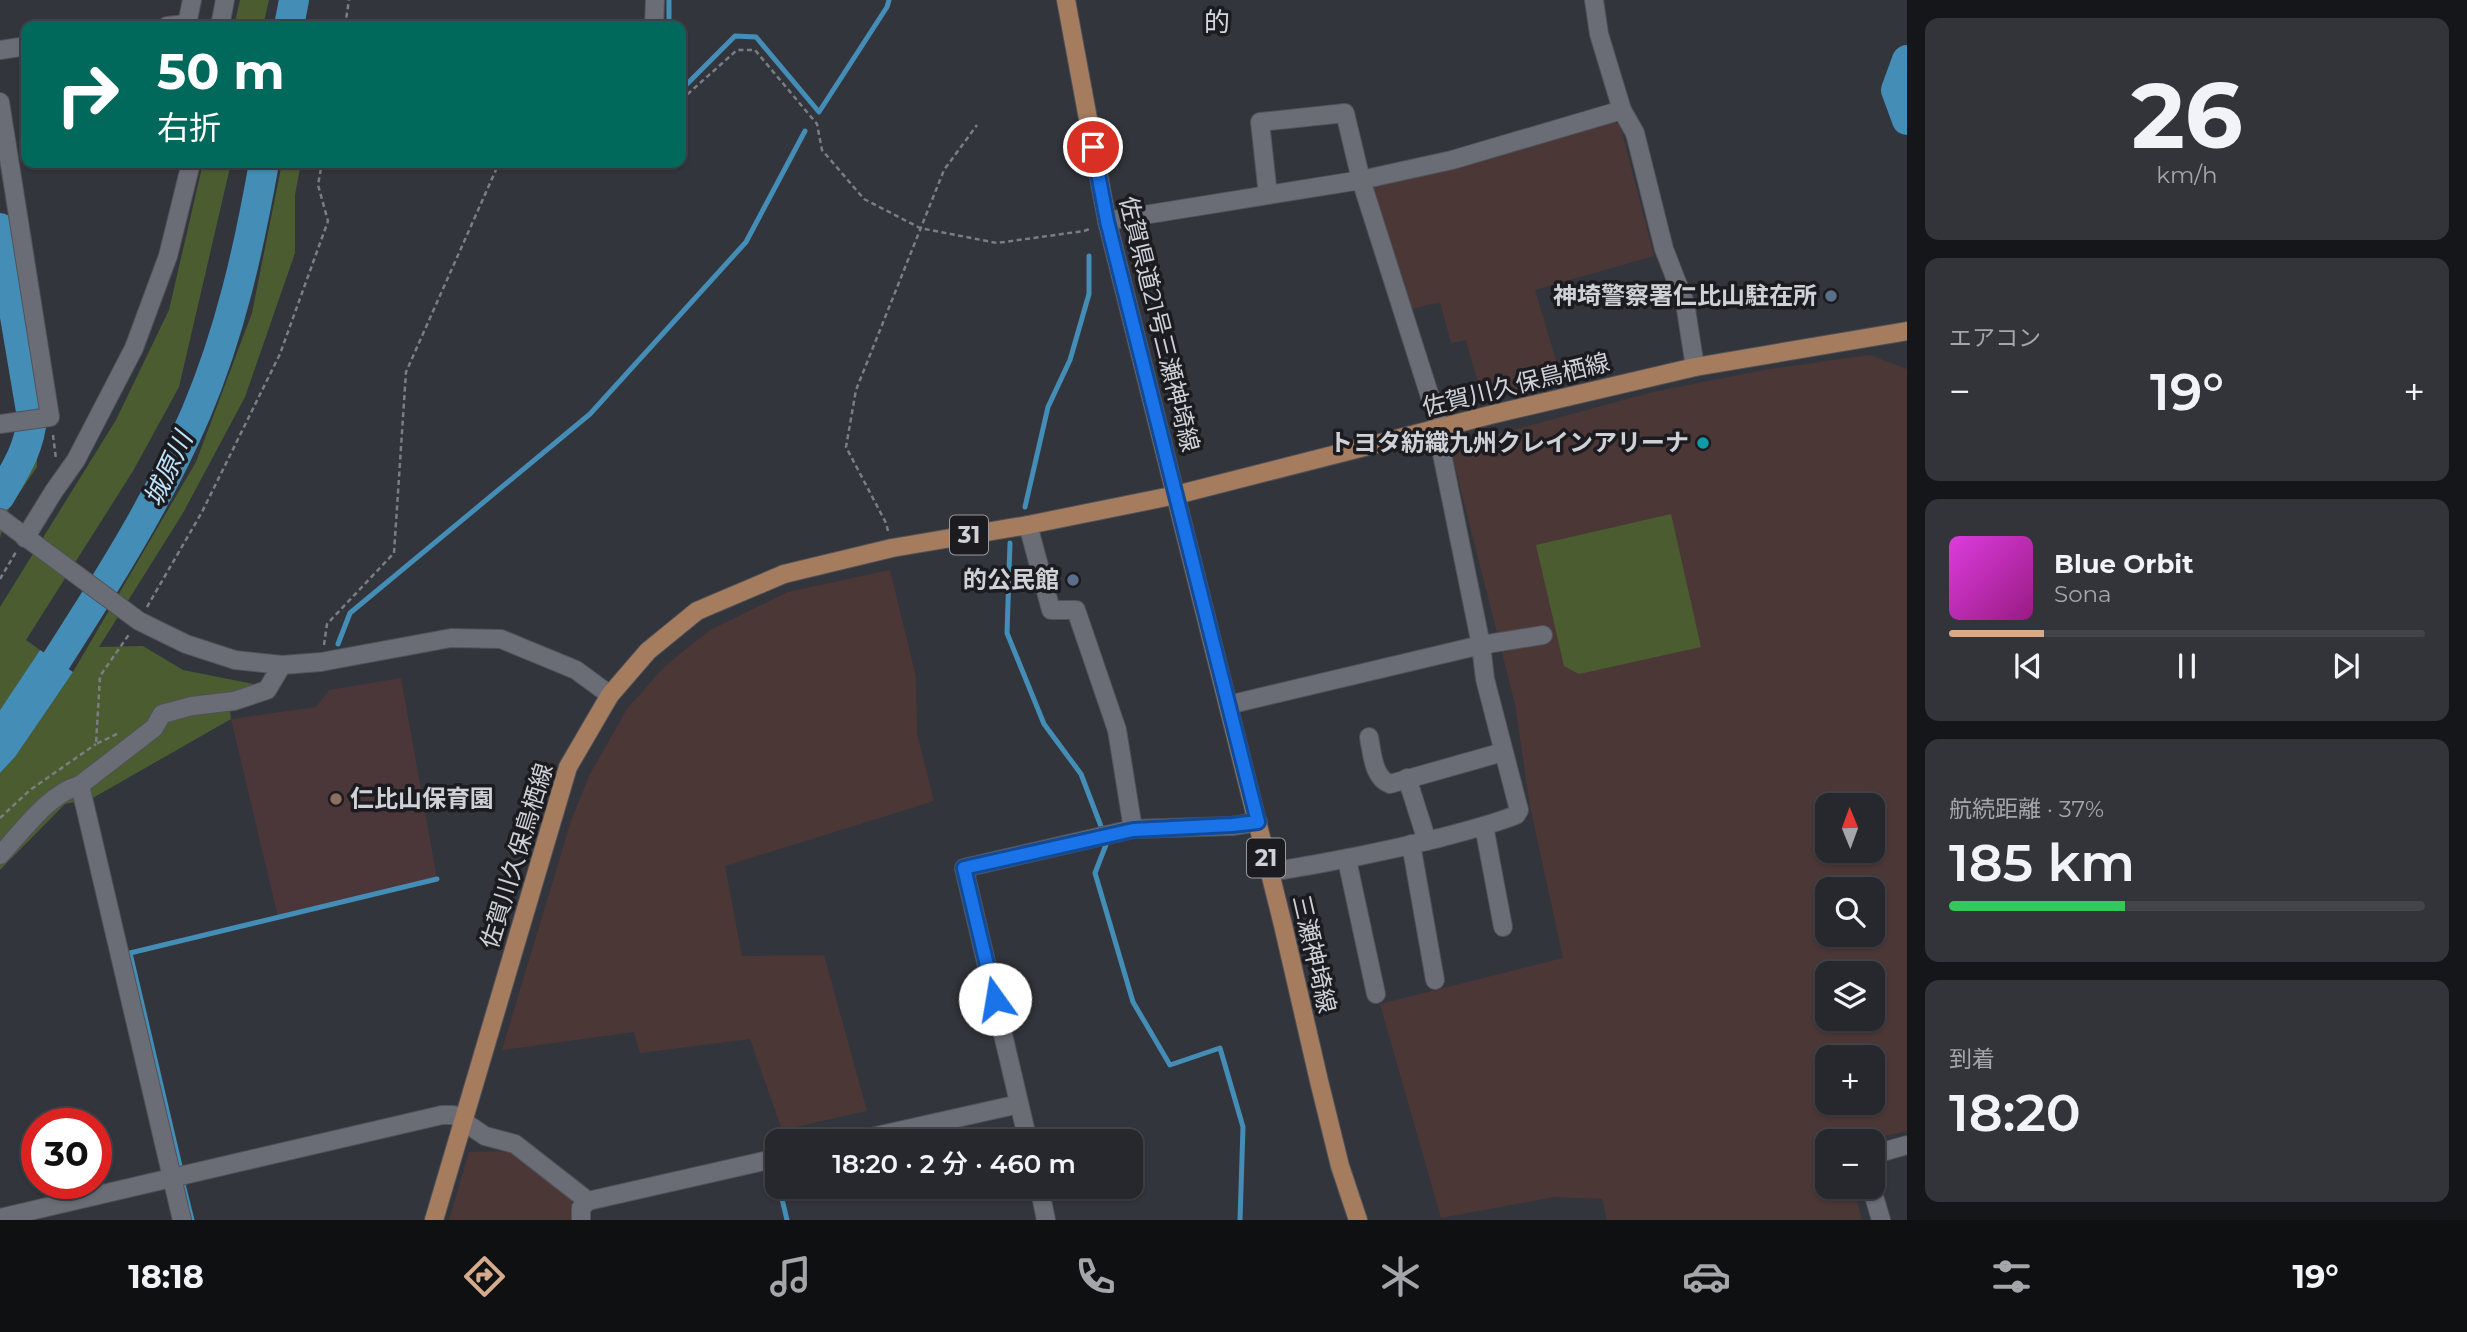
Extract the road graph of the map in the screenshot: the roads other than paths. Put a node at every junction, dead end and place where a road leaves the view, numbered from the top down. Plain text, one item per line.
1 (192, 0) edge
2 (226, 0) edge
3 (655, 0) edge
4 (1066, 0) edge
5 (1594, 0) edge
6 (187, 21) edge
7 (221, 21) edge
8 (654, 21) edge
9 (21, 47) edge
10 (0, 50) edge
11 (0, 102) edge
12 (1622, 110) junction
13 (190, 168) edge
14 (1362, 180) junction
15 (1268, 195) junction
16 (1107, 221) junction
17 (1907, 331) edge
18 (1695, 367) junction
19 (7, 423) edge
20 (1440, 428) junction
21 (1176, 495) junction
22 (0, 518) edge
23 (1028, 525) junction
24 (25, 538) junction
25 (1543, 635) dead end
26 (1481, 645) junction
27 (282, 665) junction
28 (610, 695) junction
29 (1228, 705) junction
30 (1369, 737) dead end
31 (1503, 751) junction
32 (1407, 778) junction
33 (80, 785) junction
34 (1258, 822) junction
35 (1484, 826) junction
36 (1133, 830) junction
37 (1419, 843) junction
38 (0, 855) edge
39 (1348, 860) junction
40 (1270, 872) junction
41 (1503, 927) dead end
42 (1435, 980) dead end
43 (1376, 994) dead end
44 (1019, 1104) junction
45 (463, 1119) junction
46 (908, 1129) edge
47 (1025, 1129) edge
48 (1907, 1145) edge
49 (1885, 1151) edge
50 (765, 1161) edge
51 (173, 1180) junction
52 (1042, 1199) edge
53 (1875, 1199) edge
54 (587, 1200) junction
55 (0, 1218) edge
56 (182, 1220) edge
57 (434, 1220) edge
58 (581, 1220) edge
59 (1046, 1220) edge
60 (1358, 1220) edge
61 (1881, 1220) edge

1 - 6 street
2 - 7 street
3 - 8 street
4 - 16 main road, 佐賀県道21号三瀬神埼線 / 21
5 - 12 street
9 - 10 street
11 - 19 street
12 - 14 street
12 - 18 street
13 - 24 street
14 - 15 street
14 - 15 street
14 - 20 street
15 - 16 street
16 - 21 main road, 佐賀県道21号三瀬神埼線 / 21
17 - 18 main road, 佐賀川久保鳥栖線 / 31
18 - 20 main road, 佐賀川久保鳥栖線 / 31
20 - 21 main road, 佐賀川久保鳥栖線 / 31
20 - 26 street
21 - 23 main road, 佐賀川久保鳥栖線 / 31
21 - 29 main road, 三瀬神埼線 / 21
22 - 24 street
23 - 28 main road, 佐賀川久保鳥栖線 / 31
23 - 36 street
24 - 27 street
25 - 26 street
26 - 29 street
26 - 31 street
27 - 28 street
27 - 33 street
28 - 45 main road, 佐賀川久保鳥栖線 / 31
29 - 34 main road, 三瀬神埼線 / 21
30 - 32 street
31 - 32 street
31 - 35 street
32 - 37 street
33 - 38 street
33 - 51 street
34 - 36 street
34 - 40 main road, 三瀬神埼線 / 21
35 - 37 street
35 - 41 street
36 - 44 street
37 - 39 street
37 - 42 street
39 - 40 street
39 - 43 street
40 - 60 main road, 三瀬神埼線 / 21
44 - 46 street
44 - 47 street
45 - 51 street
45 - 54 street
45 - 57 main road, 佐賀川久保鳥栖線 / 31
48 - 49 street
50 - 54 street
51 - 55 street
51 - 56 street
52 - 59 street
53 - 61 street
54 - 58 street

